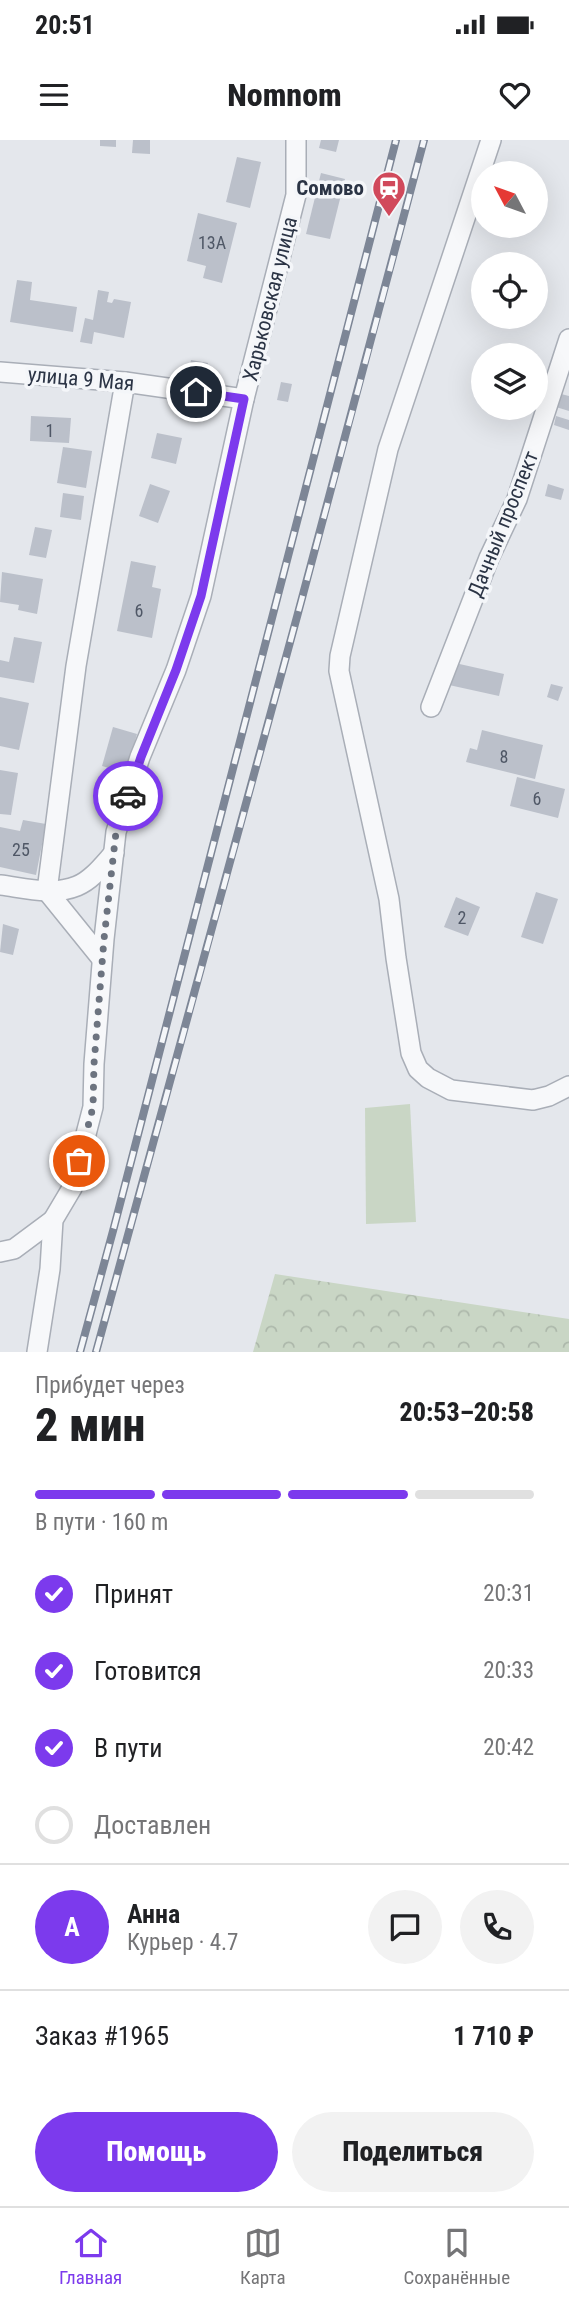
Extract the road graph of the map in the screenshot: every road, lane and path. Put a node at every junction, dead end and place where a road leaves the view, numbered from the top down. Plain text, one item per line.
1 (296, 140) edge
2 (491, 140) edge
3 (569, 339) edge
4 (0, 372) edge
5 (125, 382) junction
6 (244, 399) junction
7 (430, 707) dead end
8 (114, 853) junction
9 (0, 885) edge
10 (47, 891) junction
11 (102, 959) junction
12 (569, 1086) edge
13 (53, 1220) junction
14 (0, 1252) edge
15 (37, 1352) edge

1 - 6 street, Харьковская улица
2 - 12 street
3 - 7 street, Дачный проспект
4 - 5 street, улица 9 Мая
5 - 6 street, улица 9 Мая
5 - 10 street
6 - 8 street, Харьковская улица
8 - 10 street
8 - 11 street, Харьковская улица
9 - 10 street
10 - 11 street
11 - 13 street, Харьковская улица
13 - 14 street
13 - 15 street, Харьковская улица

